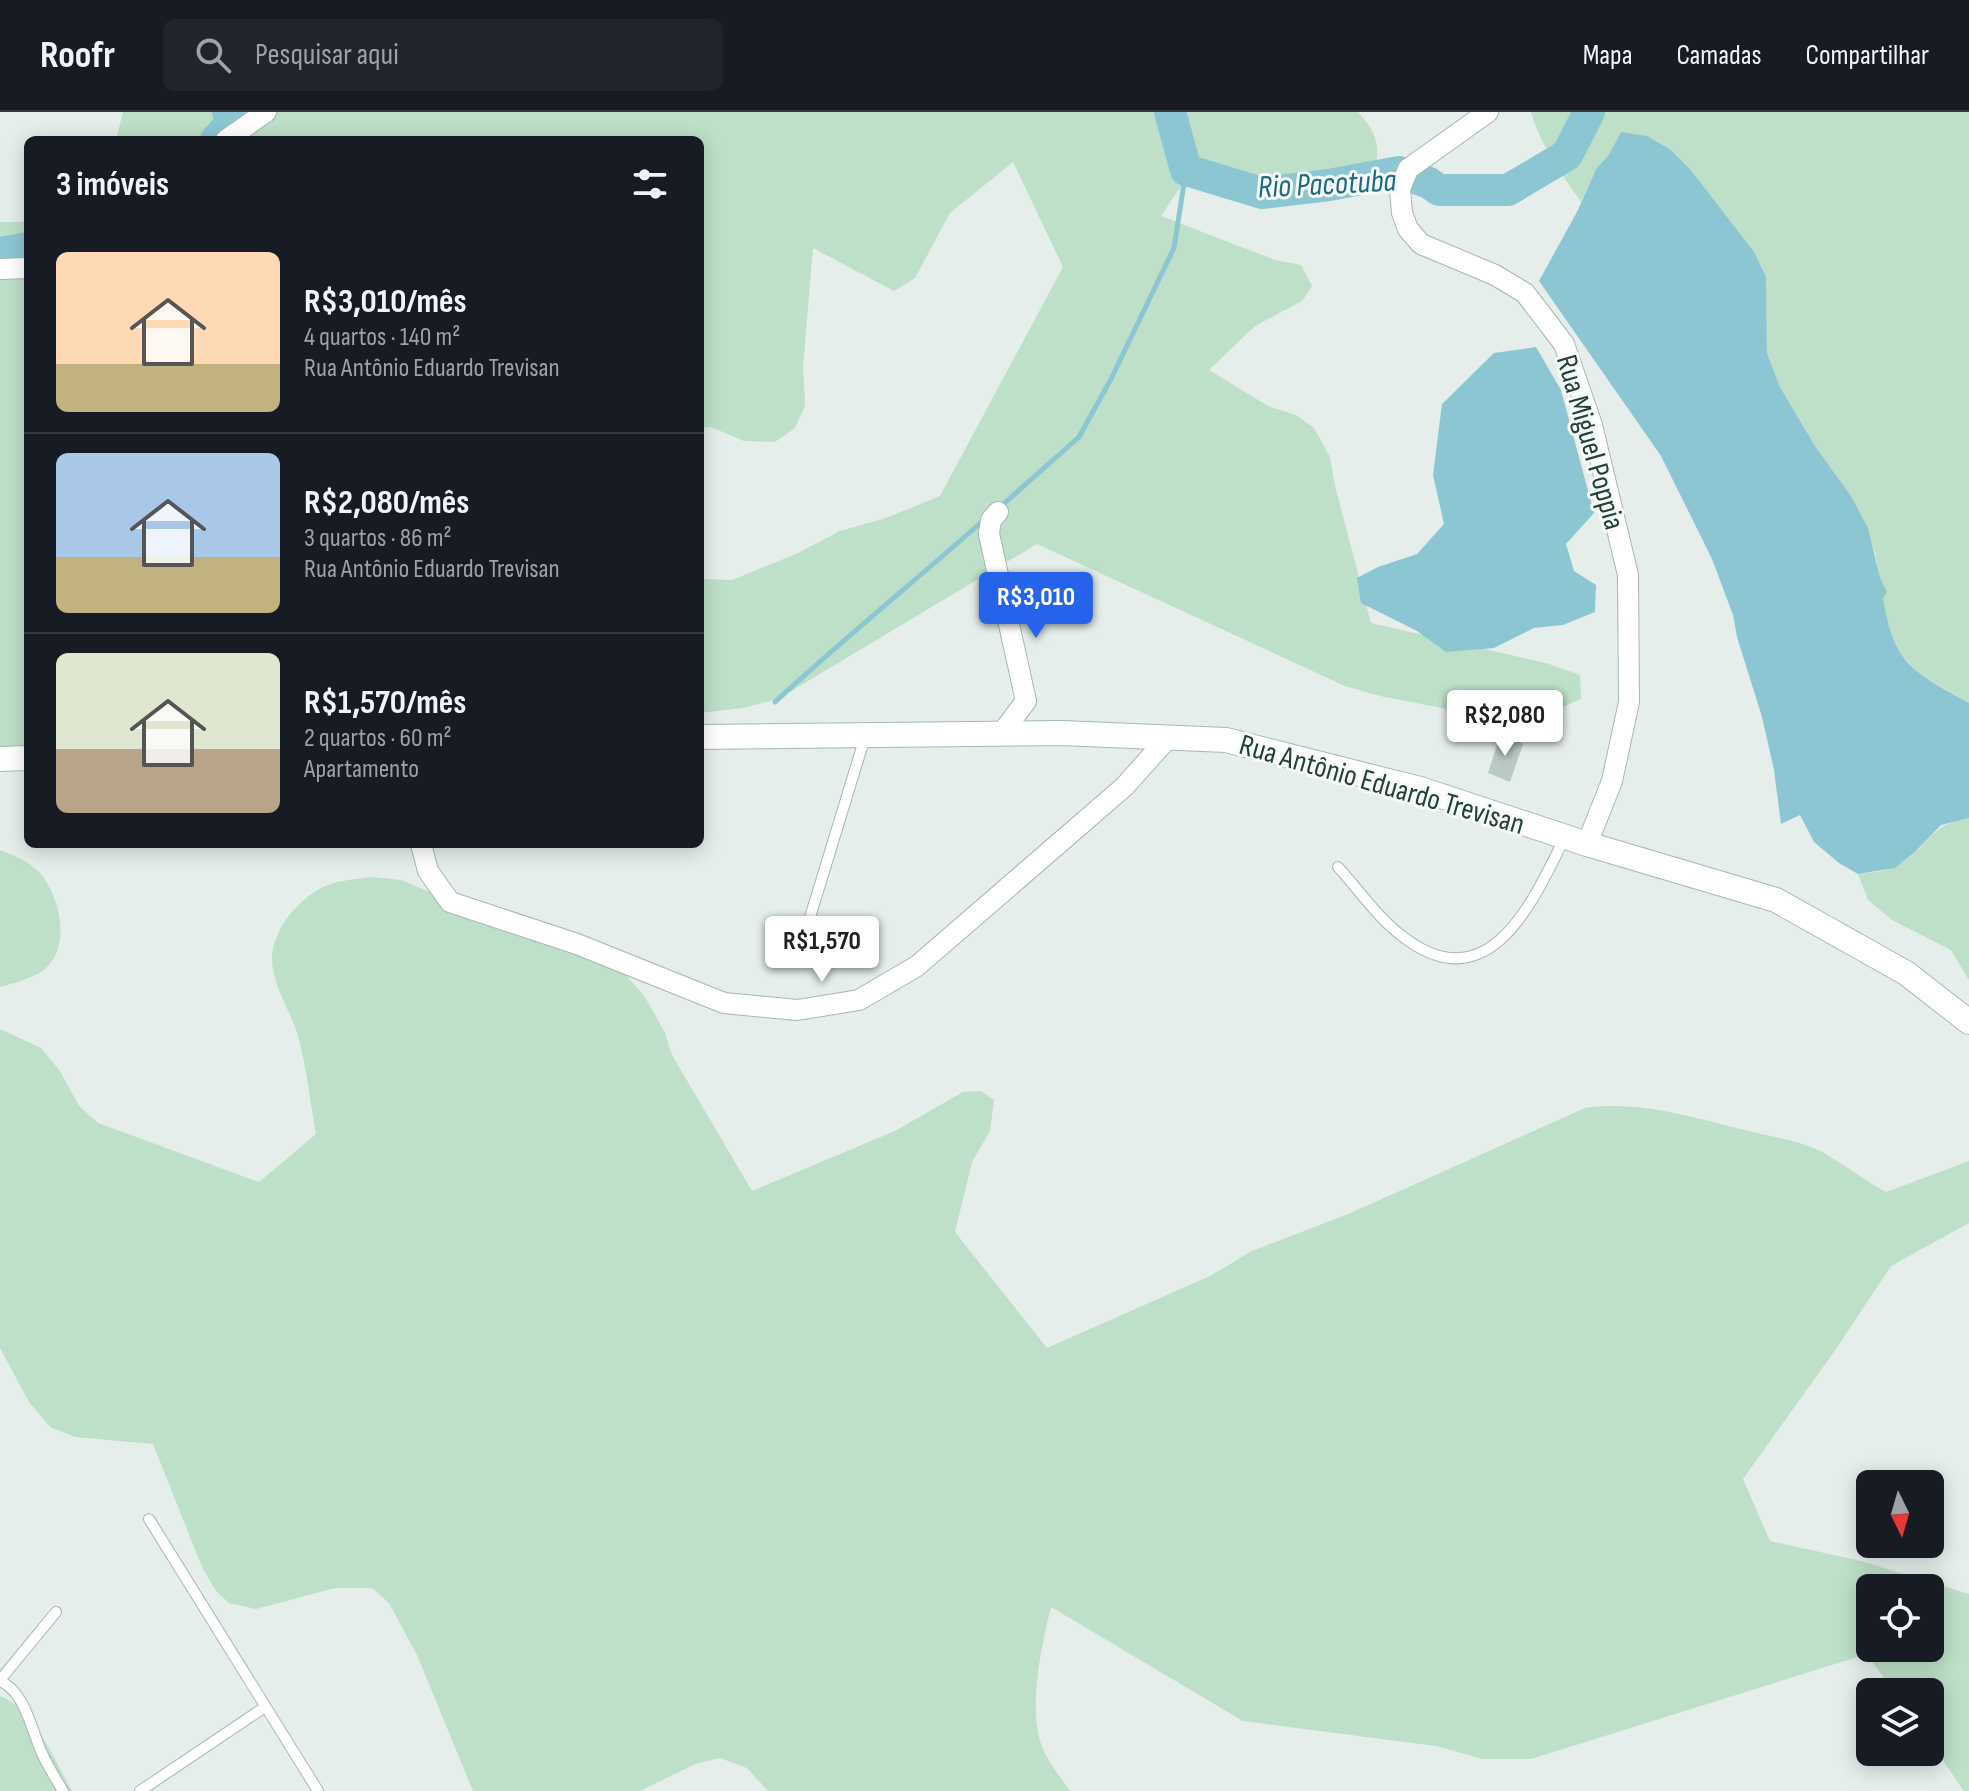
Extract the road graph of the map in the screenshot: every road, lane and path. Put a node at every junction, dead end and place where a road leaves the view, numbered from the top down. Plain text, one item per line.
1 (266, 112) edge
2 (1488, 112) edge
3 (232, 136) edge
4 (24, 268) edge
5 (0, 269) edge
6 (998, 512) dead end
7 (1001, 734) junction
8 (865, 736) junction
9 (704, 737) edge
10 (1168, 738) junction
11 (24, 758) edge
12 (0, 759) edge
13 (1576, 840) junction
14 (422, 848) edge
15 (1338, 867) dead end
16 (804, 937) dead end
17 (1969, 1022) edge
18 (149, 1519) dead end
19 (56, 1612) dead end
20 (0, 1680) edge
21 (265, 1707) junction
22 (63, 1791) edge
23 (140, 1791) edge
24 (318, 1791) edge

1 - 3 street
2 - 13 street, Rua Miguel Poppia
4 - 5 street
6 - 7 street
7 - 8 street, Rua Antônio Eduardo Trevisan
7 - 10 street, Rua Antônio Eduardo Trevisan
8 - 9 street, Rua Antônio Eduardo Trevisan
8 - 16 lane
10 - 13 street, Rua Antônio Eduardo Trevisan
10 - 14 street
11 - 12 street
13 - 15 lane
13 - 17 street, Rua Antônio Eduardo Trevisan
18 - 21 lane
19 - 20 lane
20 - 22 lane
21 - 23 lane
21 - 24 lane

